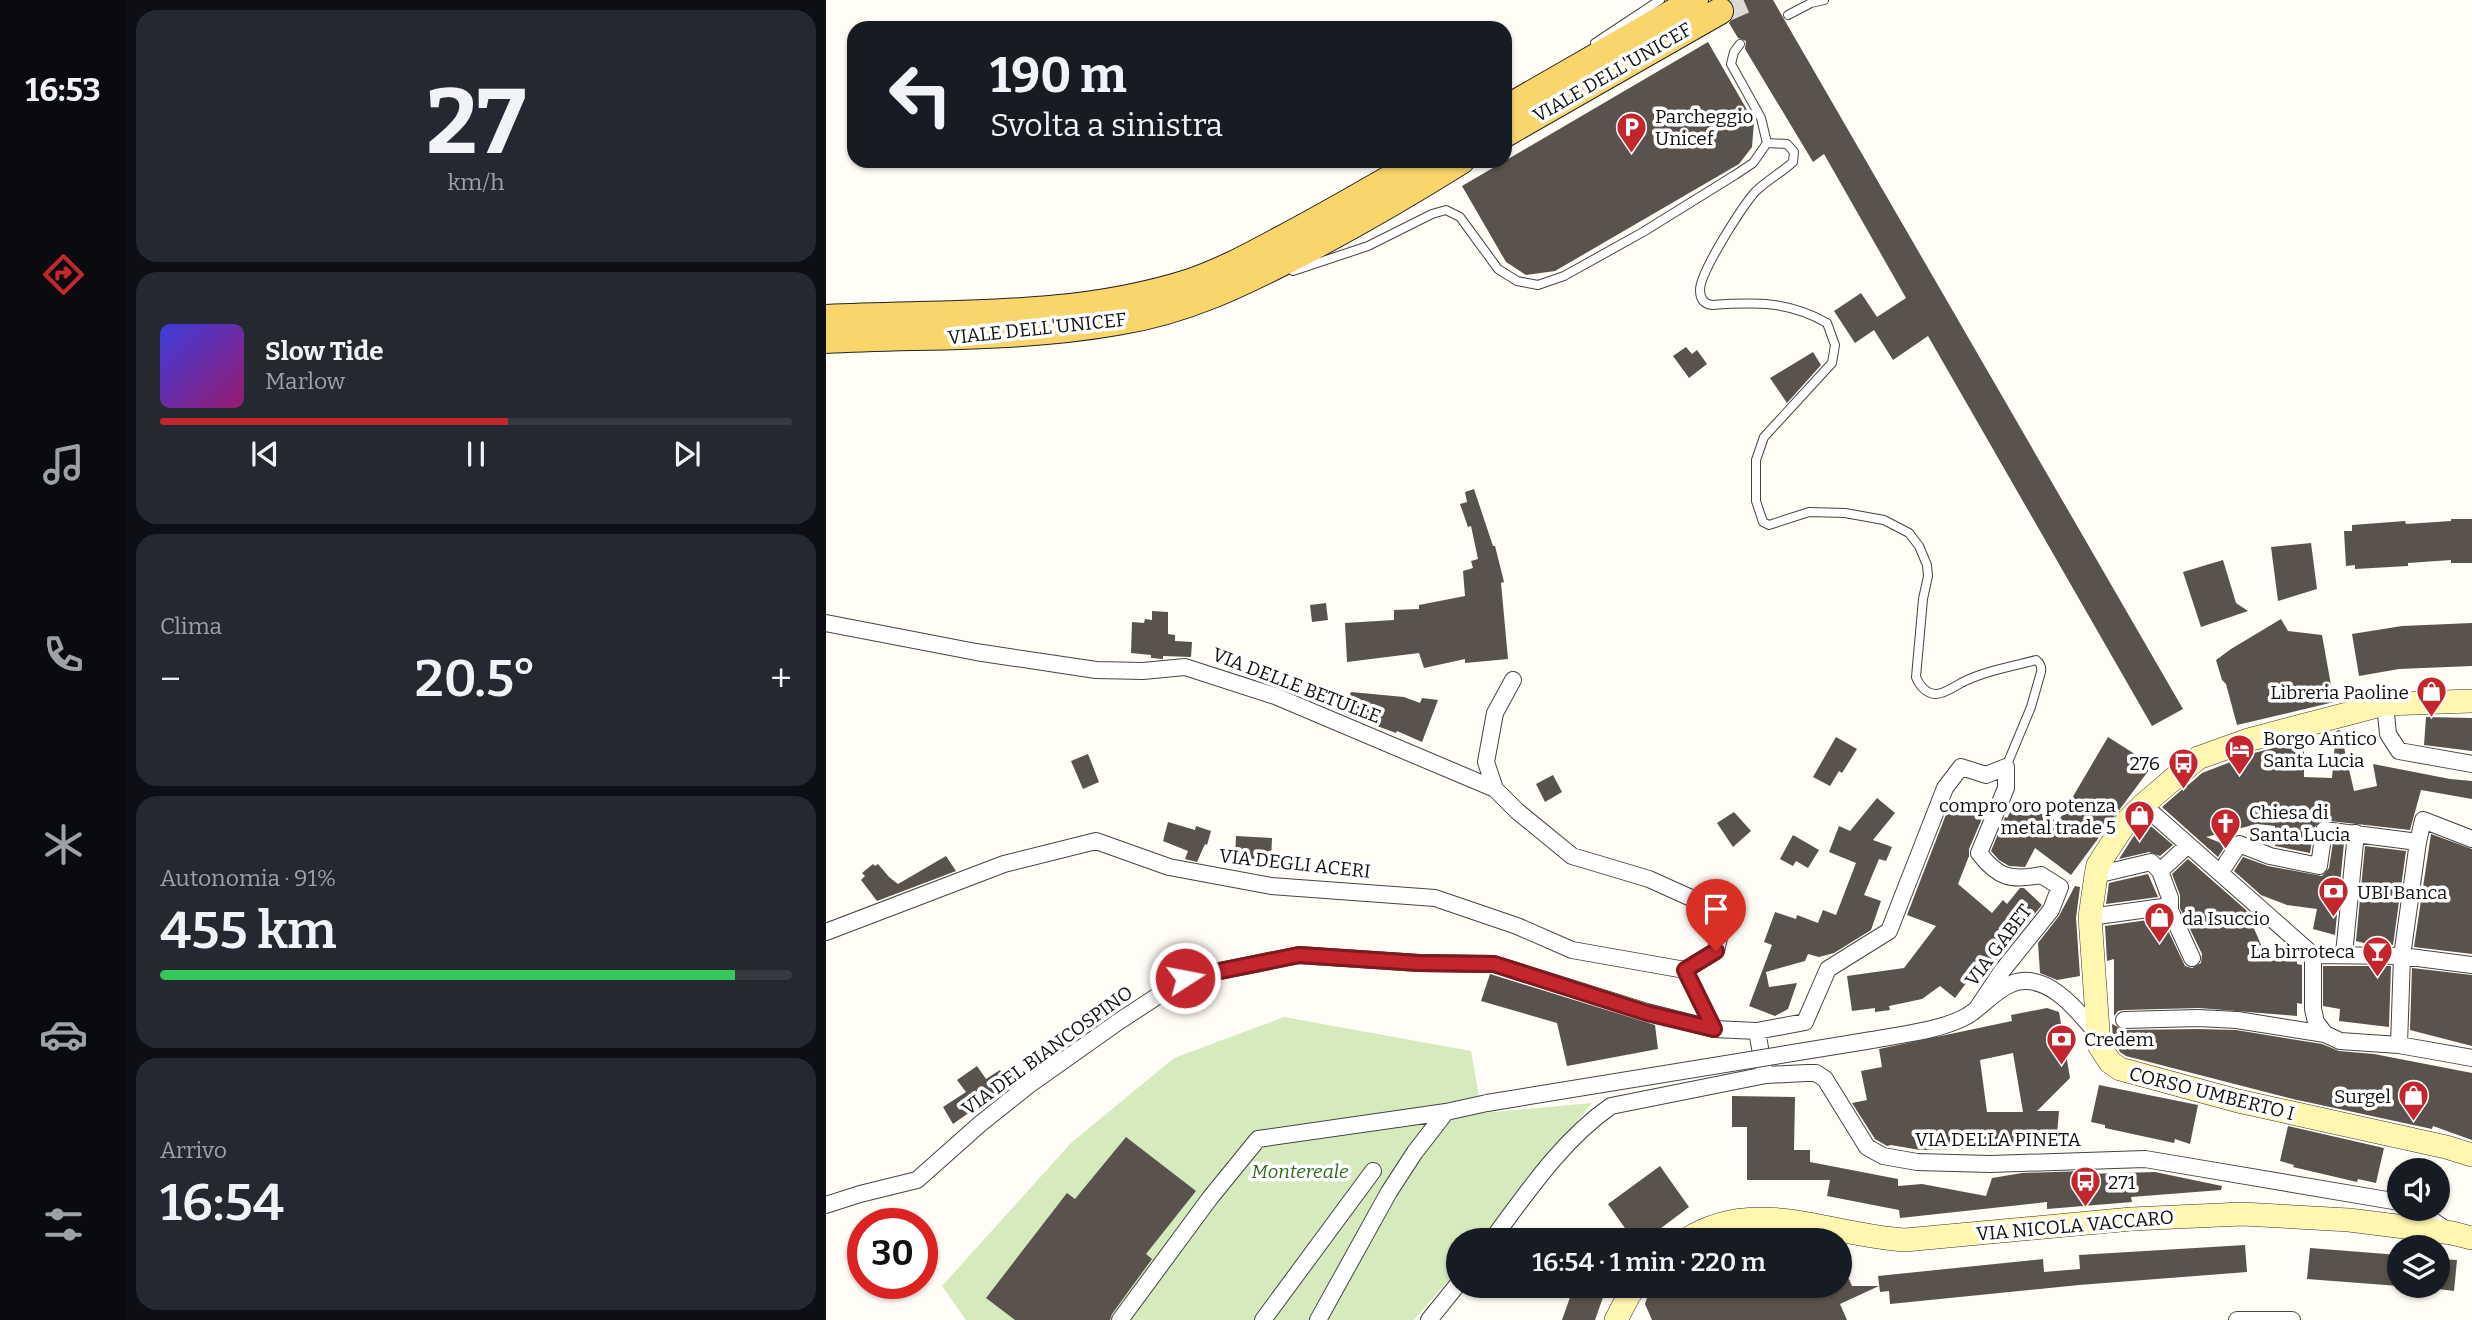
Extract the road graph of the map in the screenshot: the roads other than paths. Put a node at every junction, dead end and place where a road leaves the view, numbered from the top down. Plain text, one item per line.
1 (1660, 0) edge
2 (1695, 0) tunnel mouth
3 (1824, 0) edge
4 (1720, 11) tunnel mouth
5 (1788, 15) dead end
6 (1740, 44) dead end
7 (1557, 79) junction
8 (1512, 105) edge
9 (1512, 130) edge
10 (1767, 143) junction
11 (1408, 168) edge
12 (1449, 168) edge
13 (1288, 272) dead end
14 (1275, 276) dead end
15 (1236, 287) junction
16 (826, 318) edge
17 (826, 340) edge
18 (826, 623) edge
19 (1513, 680) dead end
20 (2472, 701) edge
21 (2385, 704) junction
22 (2472, 764) edge
23 (2006, 767) junction
24 (1495, 789) junction
25 (2143, 805) junction
26 (2356, 833) junction
27 (2468, 837) edge
28 (2418, 842) junction
29 (2187, 846) junction
30 (2097, 870) junction
31 (2160, 871) junction
32 (2220, 873) junction
33 (2170, 906) junction
34 (2090, 918) junction
35 (826, 932) edge
36 (2344, 954) junction
37 (2313, 955) junction
38 (2402, 956) junction
39 (2192, 958) dead end
40 (2472, 965) edge
41 (1685, 970) junction
42 (1979, 1007) junction
43 (2124, 1020) dead end
44 (1714, 1029) junction
45 (1757, 1031) junction
46 (2325, 1034) junction
47 (2098, 1035) junction
48 (2399, 1045) junction
49 (2472, 1058) edge
50 (1766, 1075) junction
51 (1446, 1112) junction
52 (2472, 1156) edge
53 (1373, 1171) dead end
54 (2387, 1200) edge
55 (826, 1205) edge
56 (2436, 1221) edge
57 (1501, 1228) edge
58 (1708, 1228) edge
59 (1833, 1228) edge
60 (1852, 1232) edge
61 (2462, 1236) edge
62 (1446, 1298) edge
63 (1627, 1298) edge
64 (1120, 1320) edge
65 (1263, 1320) edge
66 (1318, 1320) edge
67 (1429, 1320) edge
68 (1616, 1320) edge
69 (2237, 1320) edge
70 (2292, 1320) edge

1 - 7 lane
2 - 7 main road, VIALE DELL'UNICEF
3 - 5 lane
4 - 9 main road, VIALE DELL'UNICEF
6 - 10 lane
7 - 8 main road, VIALE DELL'UNICEF
10 - 13 lane
10 - 23 lane
11 - 16 main road, VIALE DELL'UNICEF
12 - 15 main road, VIALE DELL'UNICEF
14 - 15 lane
15 - 17 main road, VIALE DELL'UNICEF
18 - 24 street, VIA DELLE BETULLE
19 - 24 street
20 - 21 street
21 - 22 street
21 - 25 street
23 - 42 street, VIA GABET
23 - 45 street, VIA DEL BIANCOSPINO
24 - 41 street, VIA DELLE BETULLE
25 - 29 street
25 - 30 street
26 - 28 street
26 - 32 street
26 - 36 street
27 - 28 street
28 - 38 street
29 - 31 street
29 - 32 street
30 - 31 street
30 - 34 street, CORSO UMBERTO I
31 - 33 street
32 - 37 street
33 - 34 street
33 - 39 street
34 - 47 street, CORSO UMBERTO I
35 - 41 street, VIA DEGLI ACERI
36 - 37 street
36 - 38 street
37 - 46 street
38 - 40 street
38 - 48 street
41 - 44 street
42 - 47 street
42 - 51 street, bridge
43 - 46 street
44 - 45 street, VIA DEL BIANCOSPINO
44 - 55 street, VIA DEL BIANCOSPINO
45 - 50 street
46 - 48 street
47 - 52 street, CORSO UMBERTO I
48 - 49 street
50 - 54 street, VIA DELLA PINETA
50 - 57 street, VIA DELLA PINETA
51 - 64 street
51 - 66 street
53 - 65 street
56 - 61 street
58 - 59 street, VIA NICOLA VACCARO
60 - 61 street, VIA NICOLA VACCARO
62 - 67 street
63 - 68 street
69 - 70 street

